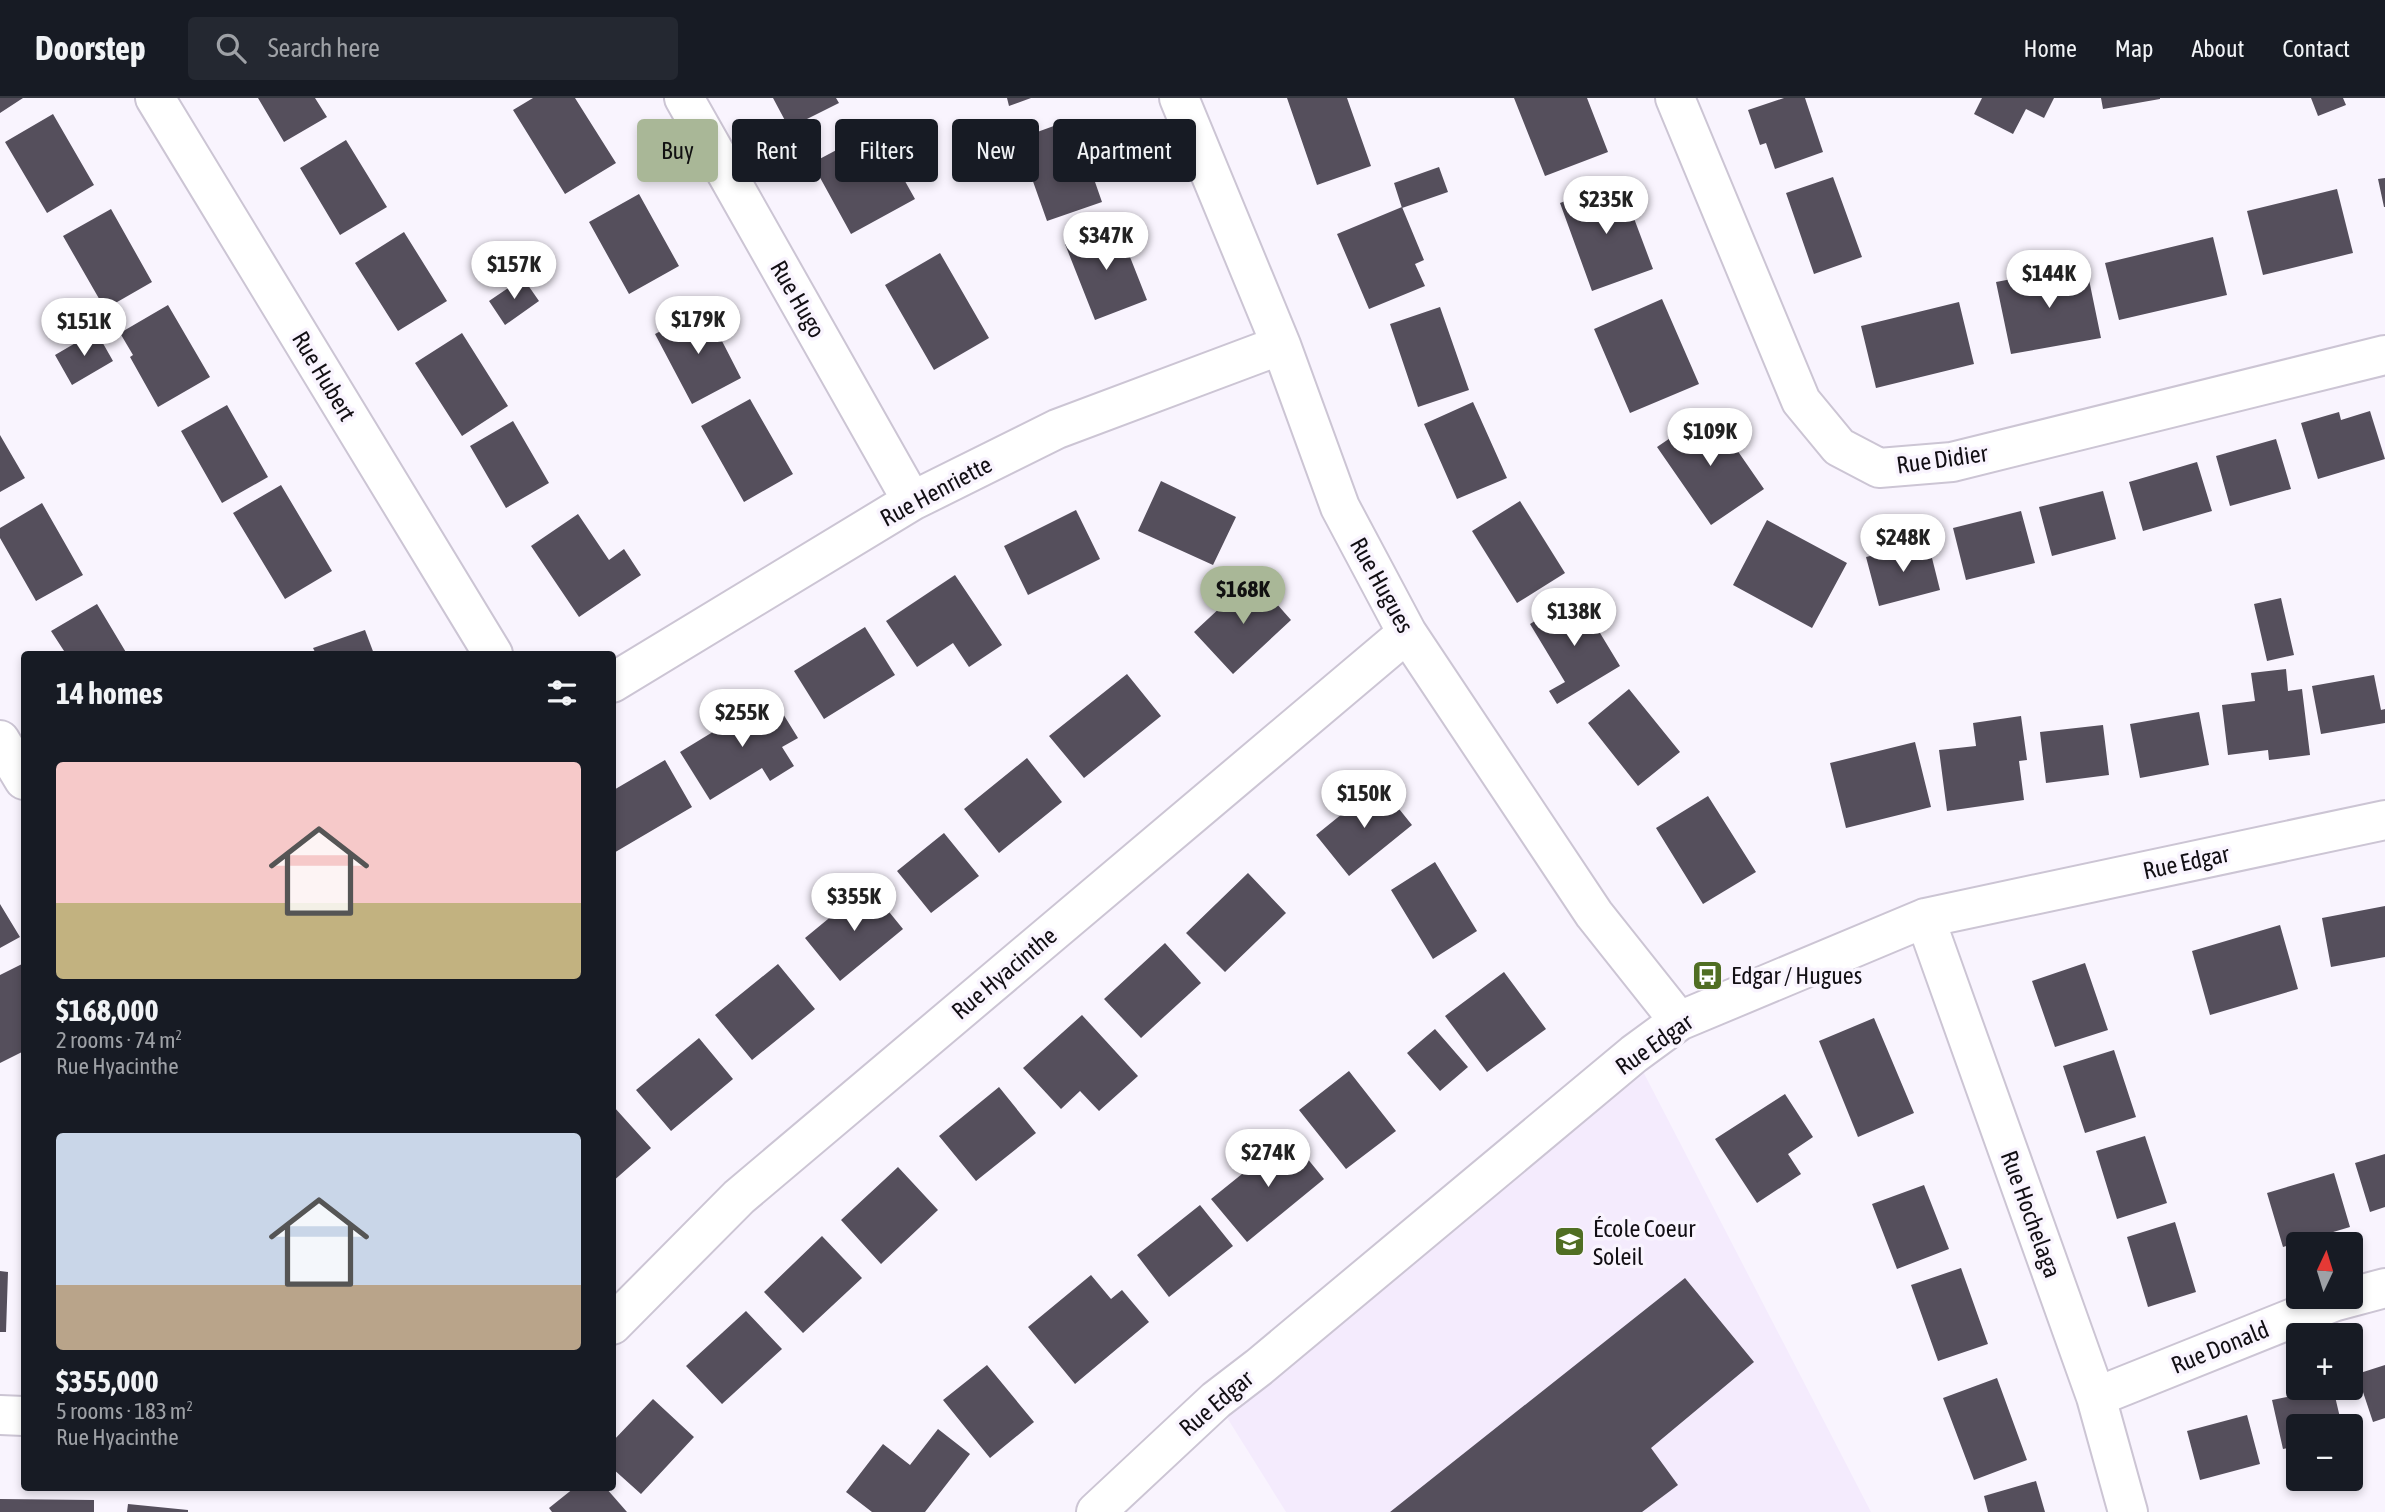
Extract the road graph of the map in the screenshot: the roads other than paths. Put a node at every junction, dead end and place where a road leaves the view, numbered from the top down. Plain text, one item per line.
1 (155, 98) edge
2 (684, 98) edge
3 (1179, 98) edge
4 (1675, 98) edge
5 (1281, 345) junction
6 (2385, 355) edge
7 (912, 501) junction
8 (1408, 633) junction
9 (491, 651) edge
10 (616, 681) edge
11 (0, 740) edge
12 (21, 775) edge
13 (2385, 820) edge
14 (1925, 918) junction
15 (1679, 1021) junction
16 (2385, 1288) edge
17 (616, 1321) edge
18 (2096, 1397) junction
19 (0, 1415) edge
20 (21, 1416) edge
21 (1096, 1512) edge
22 (2128, 1512) edge

1 - 9 street, Rue Hubert
2 - 7 street, Rue Hugo
3 - 5 street, Rue Hugues
4 - 6 street, Rue Didier
5 - 7 street, Rue Henriette
5 - 8 street, Rue Hugues
7 - 10 street, Rue Henriette
8 - 15 street, Rue Hugues
8 - 17 street, Rue Hyacinthe
11 - 12 street
13 - 14 street, Rue Edgar
14 - 15 street, Rue Edgar
14 - 18 street, Rue Hochelaga
15 - 21 street, Rue Edgar
16 - 18 street, Rue Donald
18 - 22 street, Rue Hochelaga
19 - 20 street

